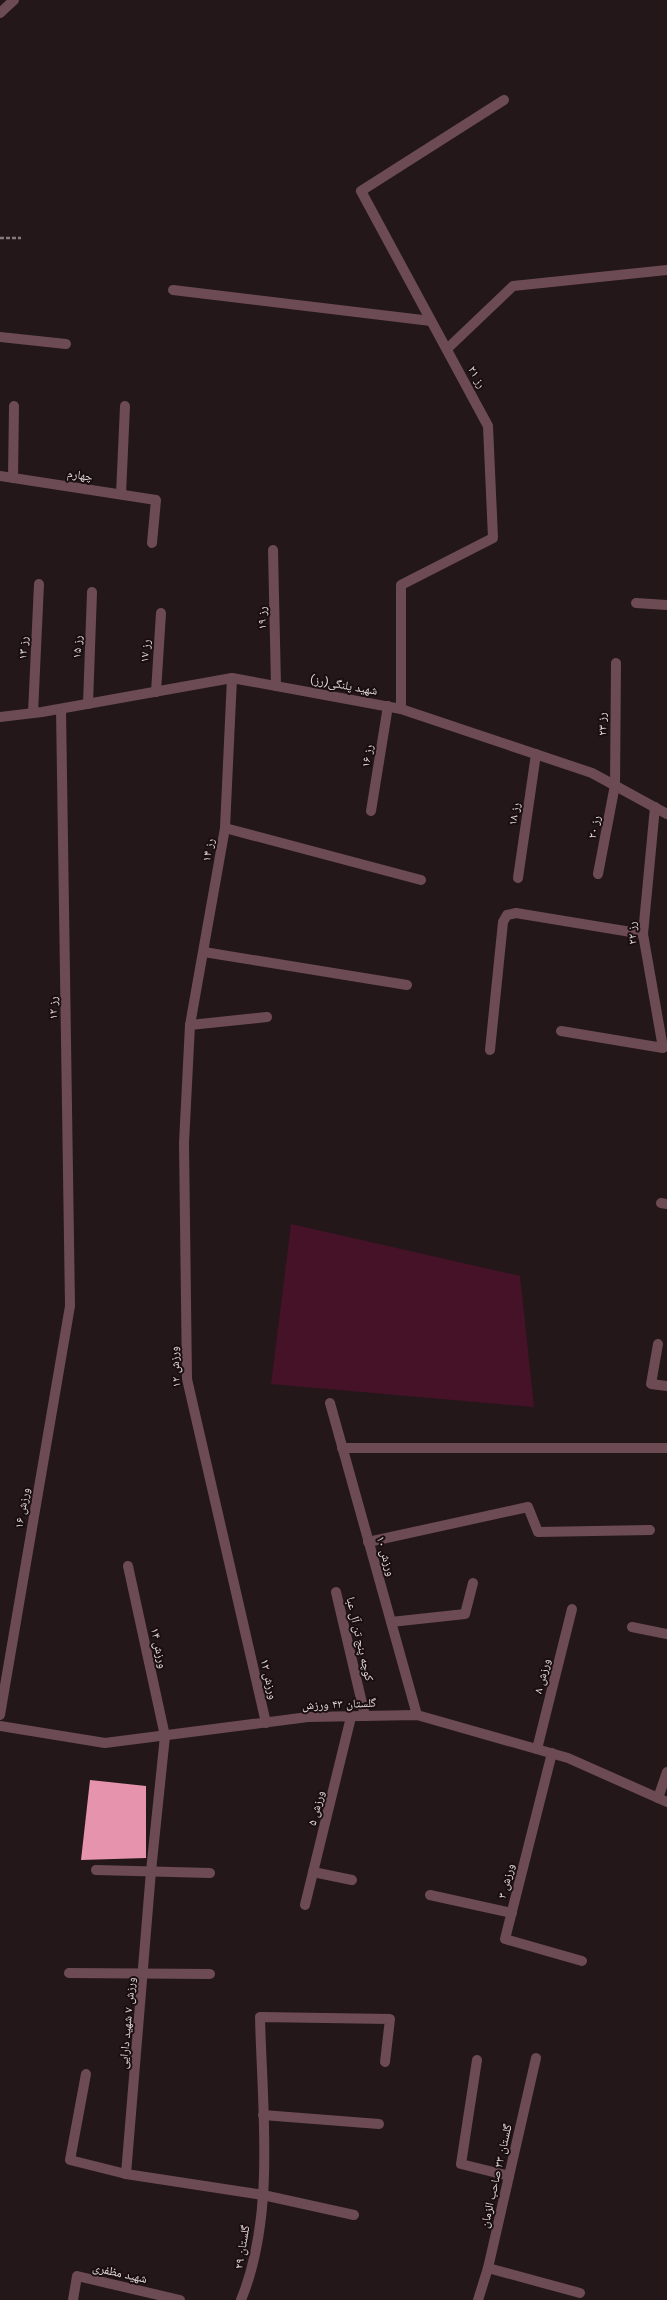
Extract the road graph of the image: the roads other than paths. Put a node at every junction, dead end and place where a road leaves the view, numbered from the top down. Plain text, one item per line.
1 (14, 0) edge
2 (0, 13) edge
3 (504, 100) dead end
4 (667, 270) edge
5 (173, 290) dead end
6 (431, 320) junction
7 (0, 337) edge
8 (66, 344) dead end
9 (447, 349) junction
10 (14, 406) dead end
11 (125, 406) dead end
12 (0, 476) edge
13 (13, 478) junction
14 (121, 494) junction
15 (152, 543) dead end
16 (273, 550) dead end
17 (39, 584) dead end
18 (92, 592) dead end
19 (636, 603) dead end
20 (667, 605) edge
21 (161, 613) dead end
22 (616, 663) dead end
23 (232, 678) junction
24 (276, 686) junction
25 (156, 692) junction
26 (88, 704) junction
27 (388, 706) junction
28 (61, 709) junction
29 (401, 709) junction
30 (33, 713) junction
31 (0, 717) edge
32 (536, 754) junction
33 (615, 785) junction
34 (655, 808) junction
35 (371, 811) dead end
36 (667, 814) edge
37 (225, 828) junction
38 (598, 874) dead end
39 (518, 878) dead end
40 (421, 880) dead end
41 (643, 934) junction
42 (204, 952) junction
43 (407, 985) dead end
44 (267, 1017) dead end
45 (190, 1025) junction
46 (561, 1031) dead end
47 (490, 1050) dead end
48 (70, 1306) joint
49 (658, 1344) dead end
50 (667, 1386) edge
51 (330, 1403) dead end
52 (342, 1448) junction
53 (667, 1448) edge
54 (650, 1530) dead end
55 (368, 1542) junction
56 (128, 1566) dead end
57 (472, 1583) dead end
58 (336, 1592) dead end
59 (572, 1609) dead end
60 (391, 1622) junction
61 (632, 1627) dead end
62 (667, 1634) edge
63 (0, 1715) edge
64 (417, 1715) junction
65 (365, 1716) junction
66 (351, 1717) junction
67 (266, 1723) junction
68 (0, 1726) edge
69 (165, 1736) junction
70 (537, 1749) junction
71 (552, 1753) junction
72 (667, 1772) edge
73 (662, 1800) edge
74 (96, 1870) dead end
75 (151, 1871) junction
76 (313, 1872) junction
77 (210, 1873) dead end
78 (352, 1880) dead end
79 (430, 1895) dead end
80 (305, 1905) dead end
81 (512, 1913) junction
82 (582, 1961) dead end
83 (70, 1973) dead end
84 (144, 1974) junction
85 (210, 1974) dead end
86 (536, 2058) dead end
87 (477, 2060) dead end
88 (385, 2062) dead end
89 (86, 2074) dead end
90 (263, 2115) junction
91 (379, 2124) dead end
92 (126, 2174) junction
93 (509, 2176) junction
94 (263, 2195) junction
95 (354, 2215) dead end
96 (488, 2268) junction
97 (580, 2292) dead end
98 (73, 2300) edge
99 (180, 2300) edge
100 (241, 2300) edge
101 (478, 2300) edge

1 - 2 street
3 - 6 street, رز ۲۱
4 - 9 street
5 - 6 street
6 - 9 street, رز ۲۱
7 - 8 street
9 - 29 street, رز ۲۱
10 - 13 street
11 - 14 street
12 - 13 street, چهارم
13 - 14 street, چهارم
14 - 15 street, چهارم
16 - 24 street, رز ۱۹
17 - 30 street, رز ۱۳
18 - 26 street, رز ۱۵
19 - 20 street
21 - 25 street, رز ۱۷
22 - 33 street, رز ۲۳
23 - 24 street, شهید پلنگی(رز)
23 - 25 street, شهید پلنگی(رز)
23 - 37 street, رز ۱۴
24 - 27 street, شهید پلنگی(رز)
25 - 26 street, شهید پلنگی(رز)
26 - 28 street, شهید پلنگی(رز)
27 - 29 street, شهید پلنگی(رز)
27 - 35 street, رز ۱۶
28 - 30 street, شهید پلنگی(رز)
28 - 48 street, رز ۱۲
29 - 32 street, شهید پلنگی(رز)
30 - 31 street, شهید پلنگی(رز)
32 - 33 street, شهید پلنگی(رز)
32 - 39 street, رز ۱۸
33 - 34 street, شهید پلنگی(رز)
33 - 38 street, رز ۲۰
34 - 36 street, شهید پلنگی(رز)
34 - 41 street, رز ۲۲
37 - 40 street
37 - 42 street, رز ۱۴
41 - 46 street, رز ۲۲
41 - 47 street
42 - 43 street
42 - 45 street, رز ۱۴
44 - 45 street
45 - 67 street, ورزش ۱۲
48 - 63 street, ورزش ۱۶
49 - 50 street
51 - 52 street, ورزش ۱۰
52 - 53 street
52 - 55 street, ورزش ۱۰
54 - 55 street
55 - 60 street, ورزش ۱۰
56 - 69 street, ورزش ۱۴
57 - 60 street
58 - 65 street, کوچه پنج تن آل عبا
59 - 70 street, ورزش ۸
60 - 64 street, ورزش ۱۰
61 - 62 street
64 - 65 street, گلستان ۴۳ ورزش
64 - 70 street, گلستان ۴۳ ورزش
65 - 66 street, گلستان ۴۳ ورزش
66 - 67 street, گلستان ۴۳ ورزش
66 - 76 street, ورزش ۵
67 - 69 street, گلستان ۴۳ ورزش
68 - 69 street, گلستان ۴۳ ورزش
69 - 75 street, ورزش ۷ شهید دارایی
70 - 71 street, گلستان ۴۳ ورزش
71 - 73 street, گلستان ۴۳ ورزش
71 - 81 street, ورزش ۳
72 - 73 street
74 - 75 street
75 - 77 street
75 - 84 street, ورزش ۷ شهید دارایی
76 - 78 street
76 - 80 street, ورزش ۵
79 - 81 street
81 - 82 street, ورزش ۳
83 - 84 street
84 - 85 street
84 - 92 street, ورزش ۷ شهید دارایی
86 - 93 street, گلستان ۳۳ صاحب الزمان
87 - 93 street
88 - 90 street, گلستان ۲۹
89 - 92 street
90 - 91 street
90 - 94 street, گلستان ۲۹
92 - 94 street
93 - 96 street, گلستان ۳۳ صاحب الزمان
94 - 95 street
94 - 100 street, گلستان ۲۹
96 - 97 street
96 - 101 street, گلستان ۳۳ صاحب الزمان
98 - 99 street, شهید مظفری

